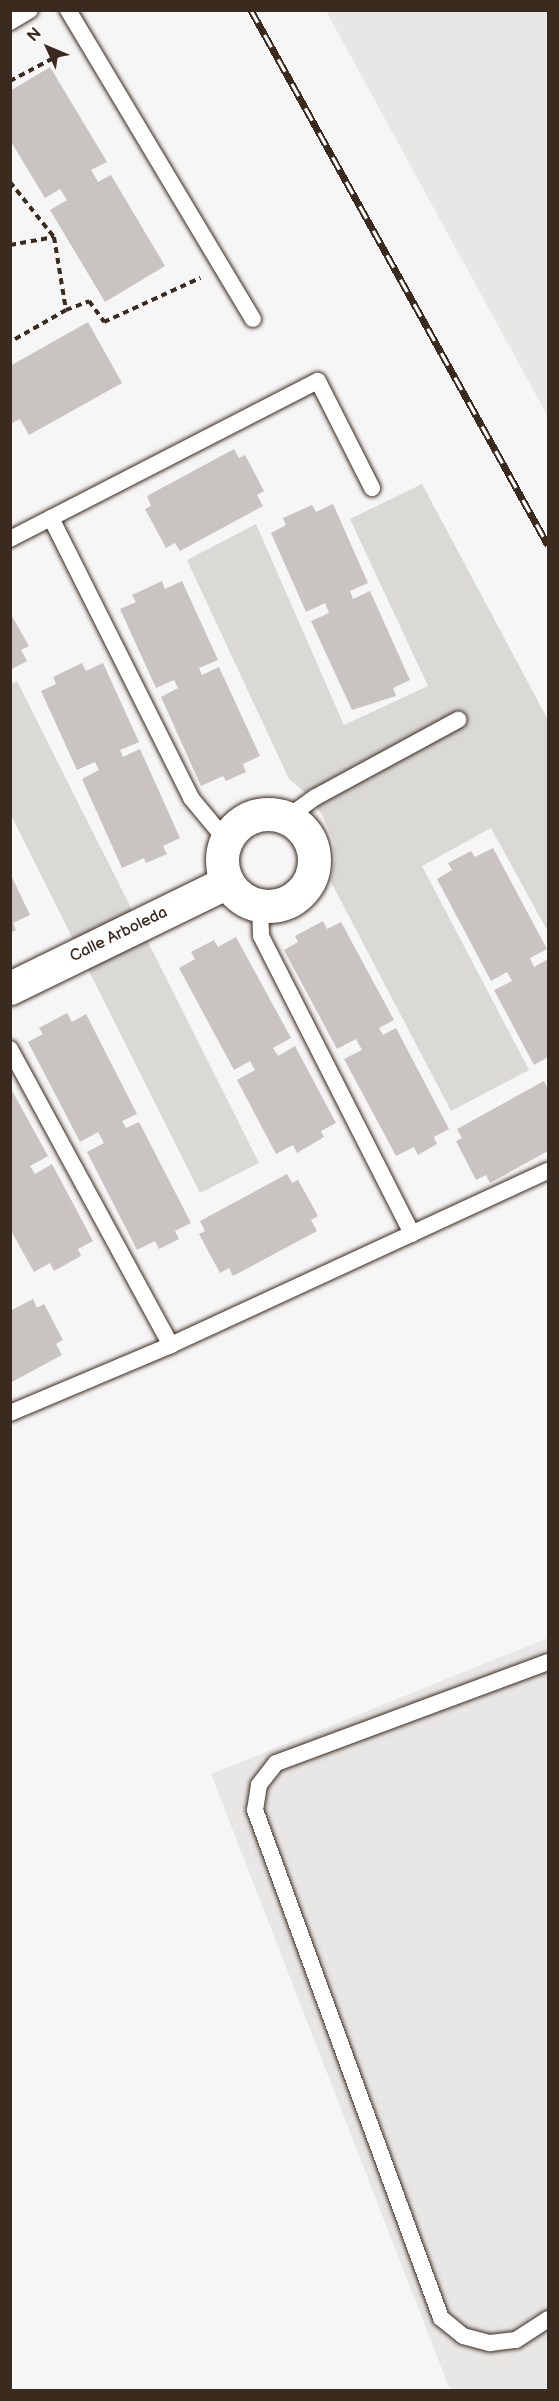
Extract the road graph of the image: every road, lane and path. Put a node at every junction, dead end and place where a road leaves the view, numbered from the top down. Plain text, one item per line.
1 (30, 10) edge
2 (68, 10) edge
3 (10, 22) edge
4 (62, 41) dead end
5 (10, 81) edge
6 (10, 182) edge
7 (54, 237) junction
8 (10, 245) edge
9 (222, 268) junction
10 (66, 310) junction
11 (253, 319) dead end
12 (10, 342) edge
13 (372, 488) dead end
14 (51, 518) junction
15 (10, 538) edge
16 (458, 720) dead end
17 (288, 817) junction
18 (225, 840) junction
19 (226, 882) junction
20 (260, 906) junction
21 (10, 988) edge
22 (10, 1049) edge
23 (549, 1171) edge
24 (412, 1234) junction
25 (171, 1345) junction
26 (10, 1413) edge
27 (549, 1662) edge
28 (549, 2319) edge

1 - 3 lane
2 - 9 lane
4 - 5 path
6 - 7 path
7 - 8 path
7 - 10 path
9 - 10 path
9 - 11 lane
10 - 12 path
13 - 14 lane
14 - 15 lane
14 - 18 lane
16 - 17 lane
17 - 18 street
17 - 20 street
18 - 19 street
19 - 20 street
19 - 21 street, Calle Arboleda
20 - 24 lane
22 - 25 lane
23 - 24 lane
24 - 25 lane
25 - 26 lane
27 - 28 lane

